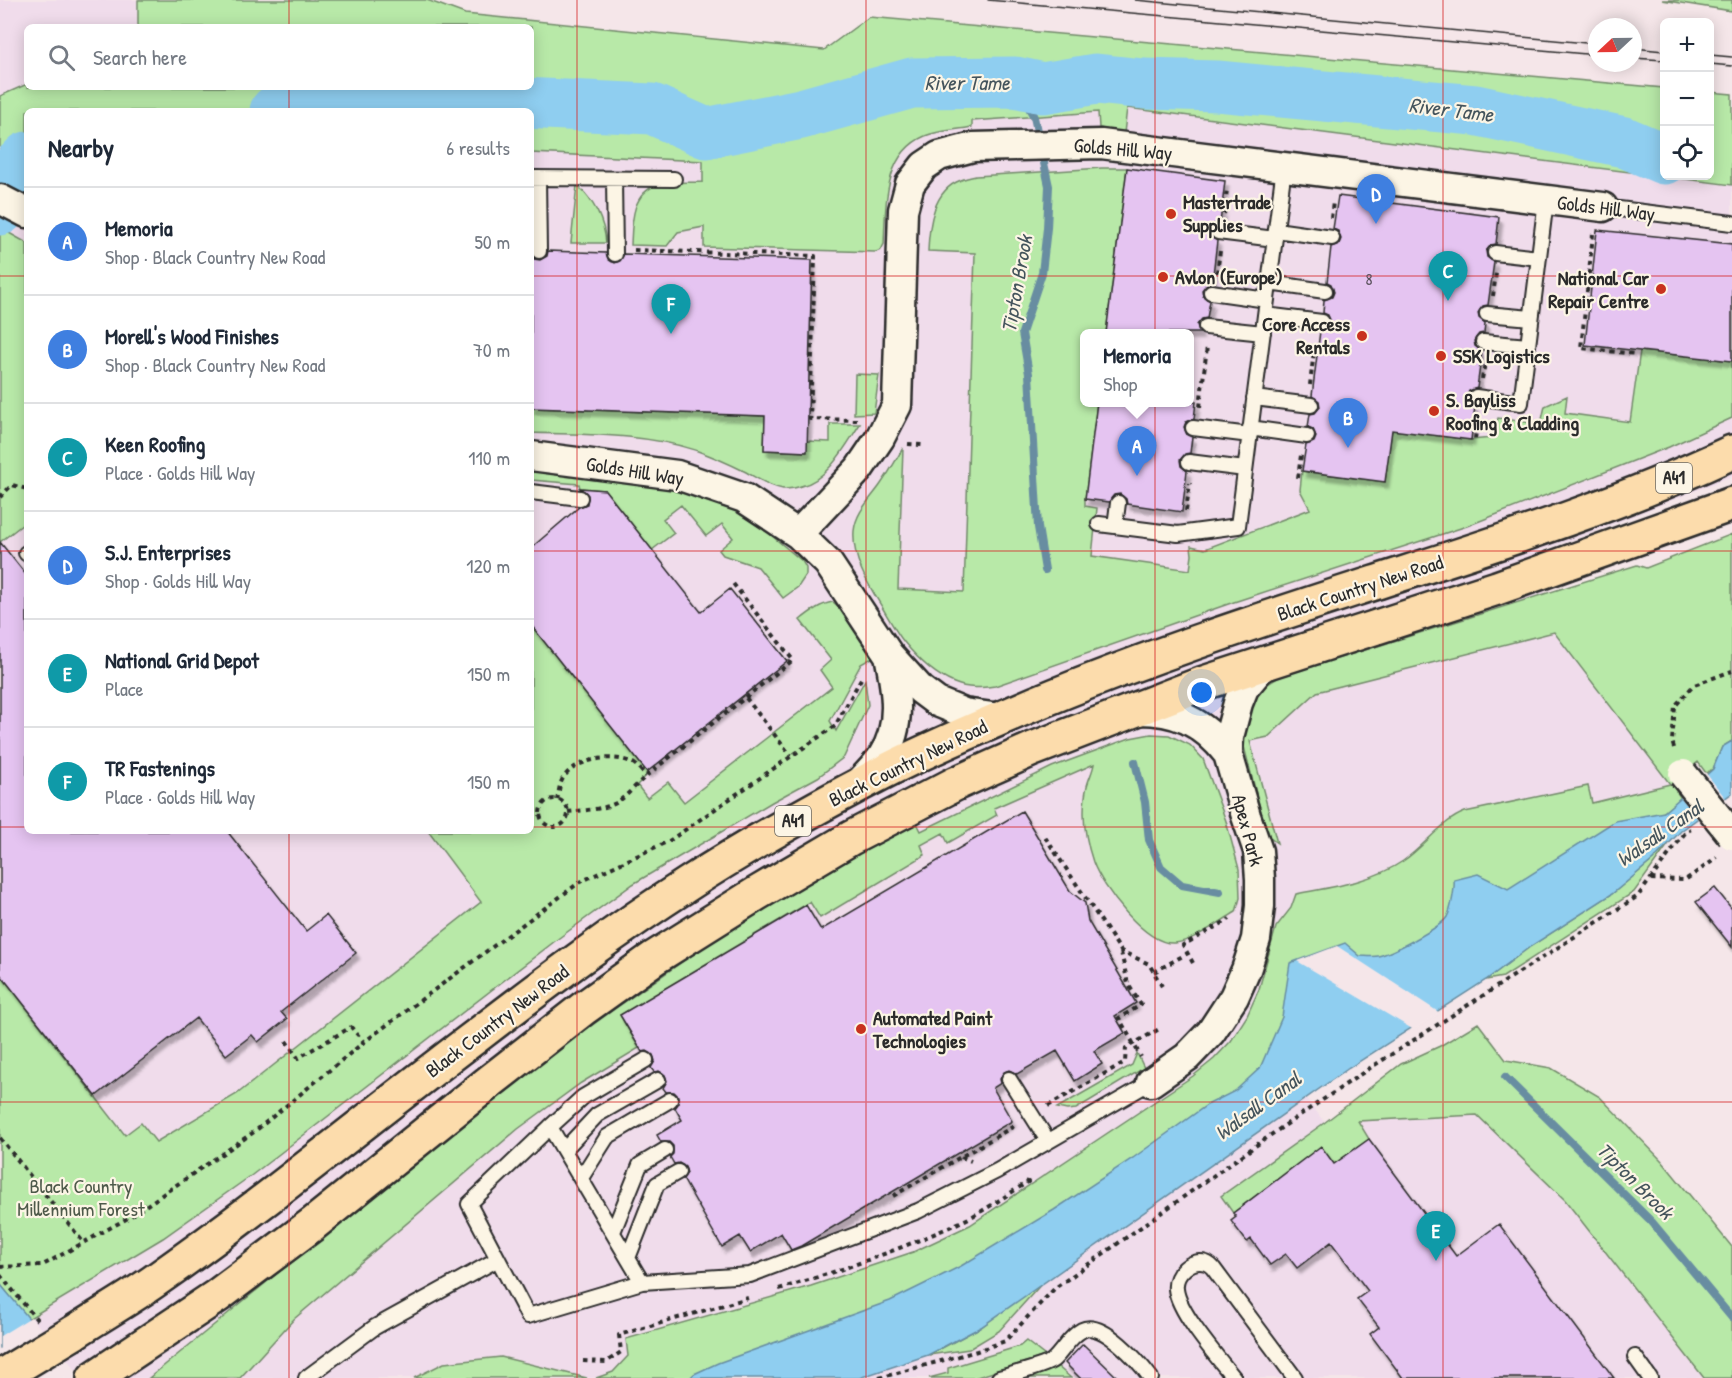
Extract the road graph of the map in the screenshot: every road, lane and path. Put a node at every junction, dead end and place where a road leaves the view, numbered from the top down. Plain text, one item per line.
1 (1284, 167) junction
2 (534, 178) edge
3 (614, 179) junction
4 (674, 179) dead end
5 (1228, 187) dead end
6 (0, 199) edge
7 (1546, 200) junction
8 (24, 211) edge
9 (1598, 215) junction
10 (1732, 223) edge
11 (1220, 233) junction
12 (1275, 234) junction
13 (1332, 238) dead end
14 (631, 249) dead end
15 (539, 251) dead end
16 (1495, 253) dead end
17 (615, 254) dead end
18 (1539, 258) junction
19 (1269, 283) junction
20 (1326, 291) dead end
21 (1213, 292) joint
22 (1267, 300) junction
23 (1486, 314) dead end
24 (1265, 315) junction
25 (1531, 318) junction
26 (1322, 322) dead end
27 (1208, 328) joint
28 (1263, 333) junction
29 (1483, 342) dead end
30 (1528, 346) junction
31 (1636, 354) dead end
32 (1476, 397) dead end
33 (1254, 398) junction
34 (1311, 405) dead end
35 (1195, 428) joint
36 (1250, 431) junction
37 (882, 433) junction
38 (1307, 436) dead end
39 (1732, 452) edge
40 (534, 456) edge
41 (1190, 462) joint
42 (1245, 469) junction
43 (24, 488) edge
44 (534, 492) edge
45 (0, 497) edge
46 (580, 498) dead end
47 (1118, 503) dead end
48 (1732, 504) edge
49 (1186, 516) dead end
50 (1099, 524) dead end
51 (1115, 526) junction
52 (798, 534) junction
53 (731, 581) dead end
54 (879, 660) junction
55 (1264, 664) junction
56 (1732, 671) edge
57 (746, 698) junction
58 (1135, 710) junction
59 (1000, 718) junction
60 (1228, 754) junction
61 (791, 756) junction
62 (1683, 774) joint
63 (646, 776) junction
64 (854, 788) junction
65 (557, 800) junction
66 (567, 812) junction
67 (1694, 826) dead end
68 (1045, 837) dead end
69 (1727, 844) edge
70 (1651, 879) junction
71 (1235, 917) dead end
72 (1121, 951) junction
73 (1188, 953) junction
74 (1193, 963) dead end
75 (1154, 972) junction
76 (1163, 988) dead end
77 (286, 1041) dead end
78 (364, 1042) junction
79 (646, 1060) dead end
80 (1148, 1074) junction
81 (1010, 1079) dead end
82 (658, 1080) dead end
83 (670, 1100) dead end
84 (550, 1127) junction
85 (0, 1138) edge
86 (1048, 1141) junction
87 (564, 1150) junction
88 (665, 1150) dead end
89 (678, 1172) dead end
90 (581, 1178) junction
91 (613, 1232) junction
92 (84, 1243) junction
93 (628, 1258) junction
94 (498, 1259) junction
95 (0, 1267) edge
96 (642, 1282) junction
97 (1635, 1357) dead end
98 (98, 1375) edge
99 (0, 1377) edge
100 (306, 1378) edge
101 (879, 1378) edge
102 (999, 1378) edge
103 (1151, 1378) edge
104 (1234, 1378) edge
105 (1295, 1378) edge
106 (1650, 1378) edge

1 - 7 street, Golds Hill Way
1 - 12 lane
1 - 37 street, Golds Hill Way
2 - 3 lane
2 - 15 lane
3 - 4 lane
3 - 17 lane
5 - 11 path
6 - 8 street
7 - 9 street, Golds Hill Way
7 - 18 lane
9 - 10 lane, Golds Hill Way
9 - 31 path
11 - 12 lane
11 - 21 path
12 - 13 lane
12 - 19 lane
14 - 37 path
16 - 18 lane
18 - 25 lane
19 - 20 lane
19 - 22 lane
21 - 22 lane
22 - 24 lane
23 - 25 lane
24 - 26 lane
24 - 28 lane
25 - 30 lane
27 - 28 lane
27 - 35 path
28 - 33 lane
29 - 30 lane
30 - 32 lane
33 - 34 lane
33 - 36 lane
35 - 36 lane
36 - 38 lane
36 - 42 lane
37 - 52 street, Golds Hill Way
39 - 59 highway, Black Country New Road / A41
40 - 52 street, Golds Hill Way
41 - 42 lane
41 - 49 path
42 - 51 lane
43 - 45 path
44 - 46 lane
47 - 51 lane
48 - 55 highway, Black Country New Road / A41
50 - 51 lane
52 - 54 street, Golds Hill Way
53 - 57 path
54 - 59 street, Golds Hill Way
54 - 61 path
54 - 64 street, Golds Hill Way
55 - 58 highway, Black Country New Road / A41
55 - 60 street, Apex Park
56 - 62 path
57 - 61 path
57 - 63 path
58 - 60 street, Apex Park
58 - 98 highway, Black Country New Road / A41
59 - 64 highway, Black Country New Road / A41
60 - 80 street, Apex Park
61 - 78 path
62 - 69 street, bridge
63 - 65 path
63 - 66 path
64 - 99 highway, Black Country New Road / A41, bridge
65 - 66 path
65 - 66 path
67 - 70 path
68 - 72 path
69 - 70 path
70 - 101 path
71 - 73 path
72 - 75 path
72 - 80 path
73 - 74 path
73 - 75 path
75 - 76 path
77 - 78 path
78 - 92 path
79 - 84 lane
80 - 86 lane
81 - 86 lane
82 - 87 lane
83 - 90 lane
84 - 87 lane
84 - 94 lane
85 - 92 path
86 - 96 lane
87 - 90 lane
88 - 91 lane
89 - 93 lane
90 - 91 lane
91 - 93 lane
92 - 95 path
93 - 96 lane
94 - 96 lane
94 - 100 lane
97 - 106 lane
102 - 103 lane
104 - 105 lane

